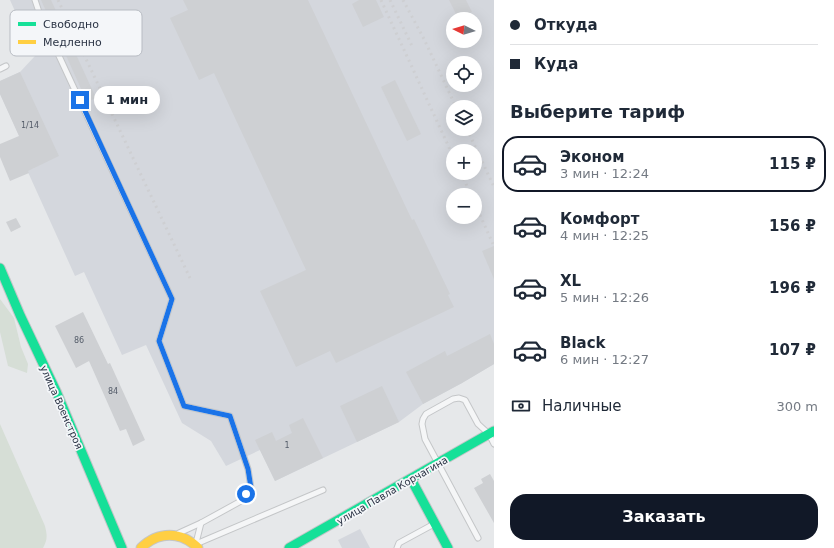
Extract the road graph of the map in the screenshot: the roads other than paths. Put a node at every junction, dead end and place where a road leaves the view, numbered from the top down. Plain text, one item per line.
1 (35, 0) edge
2 (38, 10) edge
3 (59, 56) edge
4 (6, 66) dead end
5 (0, 69) edge
6 (0, 268) edge
7 (491, 433) edge
8 (494, 444) edge
9 (439, 463) junction
10 (410, 479) junction
11 (323, 490) dead end
12 (201, 523) junction
13 (434, 524) junction
14 (175, 535) junction
15 (478, 538) dead end
16 (150, 540) junction
17 (196, 546) edge
18 (120, 547) edge
19 (141, 548) edge
20 (289, 548) edge
21 (397, 548) edge
22 (448, 548) edge

1 - 2 lane
3 - 12 lane
4 - 5 lane
6 - 18 street, улица Военстроя
7 - 8 lane
7 - 9 street, улица Павла Корчагина
7 - 9 lane
9 - 10 street, улица Павла Корчагина
9 - 15 lane
10 - 13 street
10 - 20 street, улица Павла Корчагина
11 - 17 lane
12 - 14 lane
12 - 17 lane
13 - 21 lane
13 - 22 street
14 - 16 street
14 - 17 street
16 - 18 street
16 - 19 street

